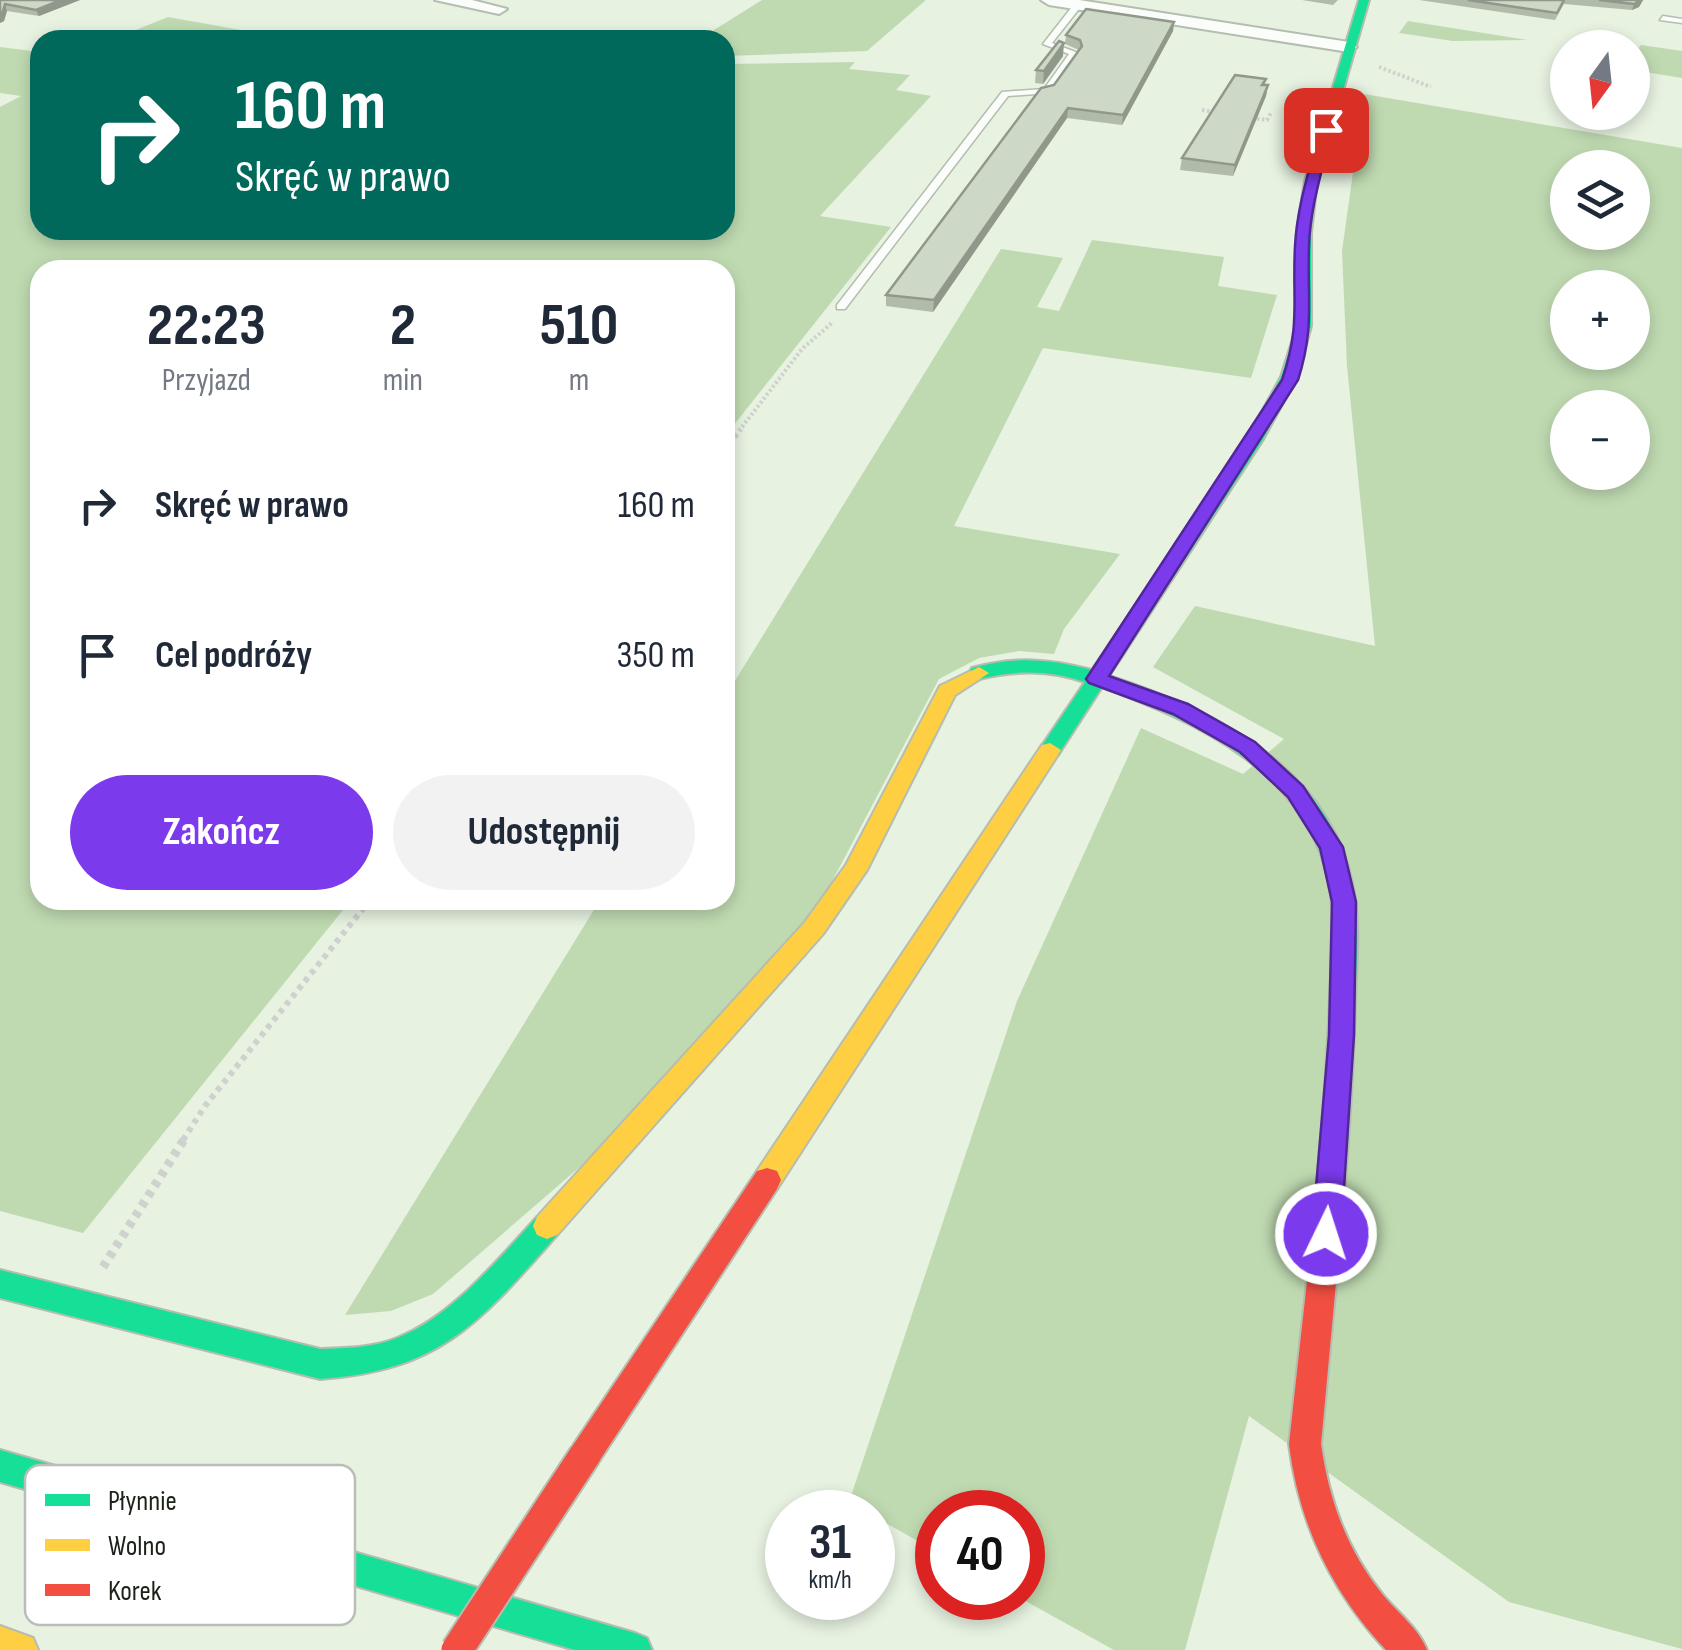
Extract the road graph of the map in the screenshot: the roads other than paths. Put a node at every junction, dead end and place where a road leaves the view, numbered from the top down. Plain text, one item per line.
1 (443, 0) edge
2 (1049, 0) edge
3 (1364, 0) edge
4 (1078, 5) junction
5 (498, 10) dead end
6 (1663, 18) dead end
7 (1682, 20) edge
8 (1349, 47) junction
9 (841, 307) road end
10 (1097, 679) junction
11 (0, 1284) edge
12 (0, 1466) edge
13 (25, 1473) edge
14 (355, 1569) edge
15 (0, 1644) edge
16 (21, 1650) edge
17 (458, 1650) edge
18 (635, 1650) edge
19 (1410, 1650) edge

1 - 5 street
2 - 4 street
3 - 8 main road
4 - 8 street
4 - 9 lane
6 - 7 lane
8 - 10 main road
10 - 11 main road
10 - 17 main road, bridge
10 - 19 main road
12 - 13 main road
14 - 18 main road
15 - 16 main road

